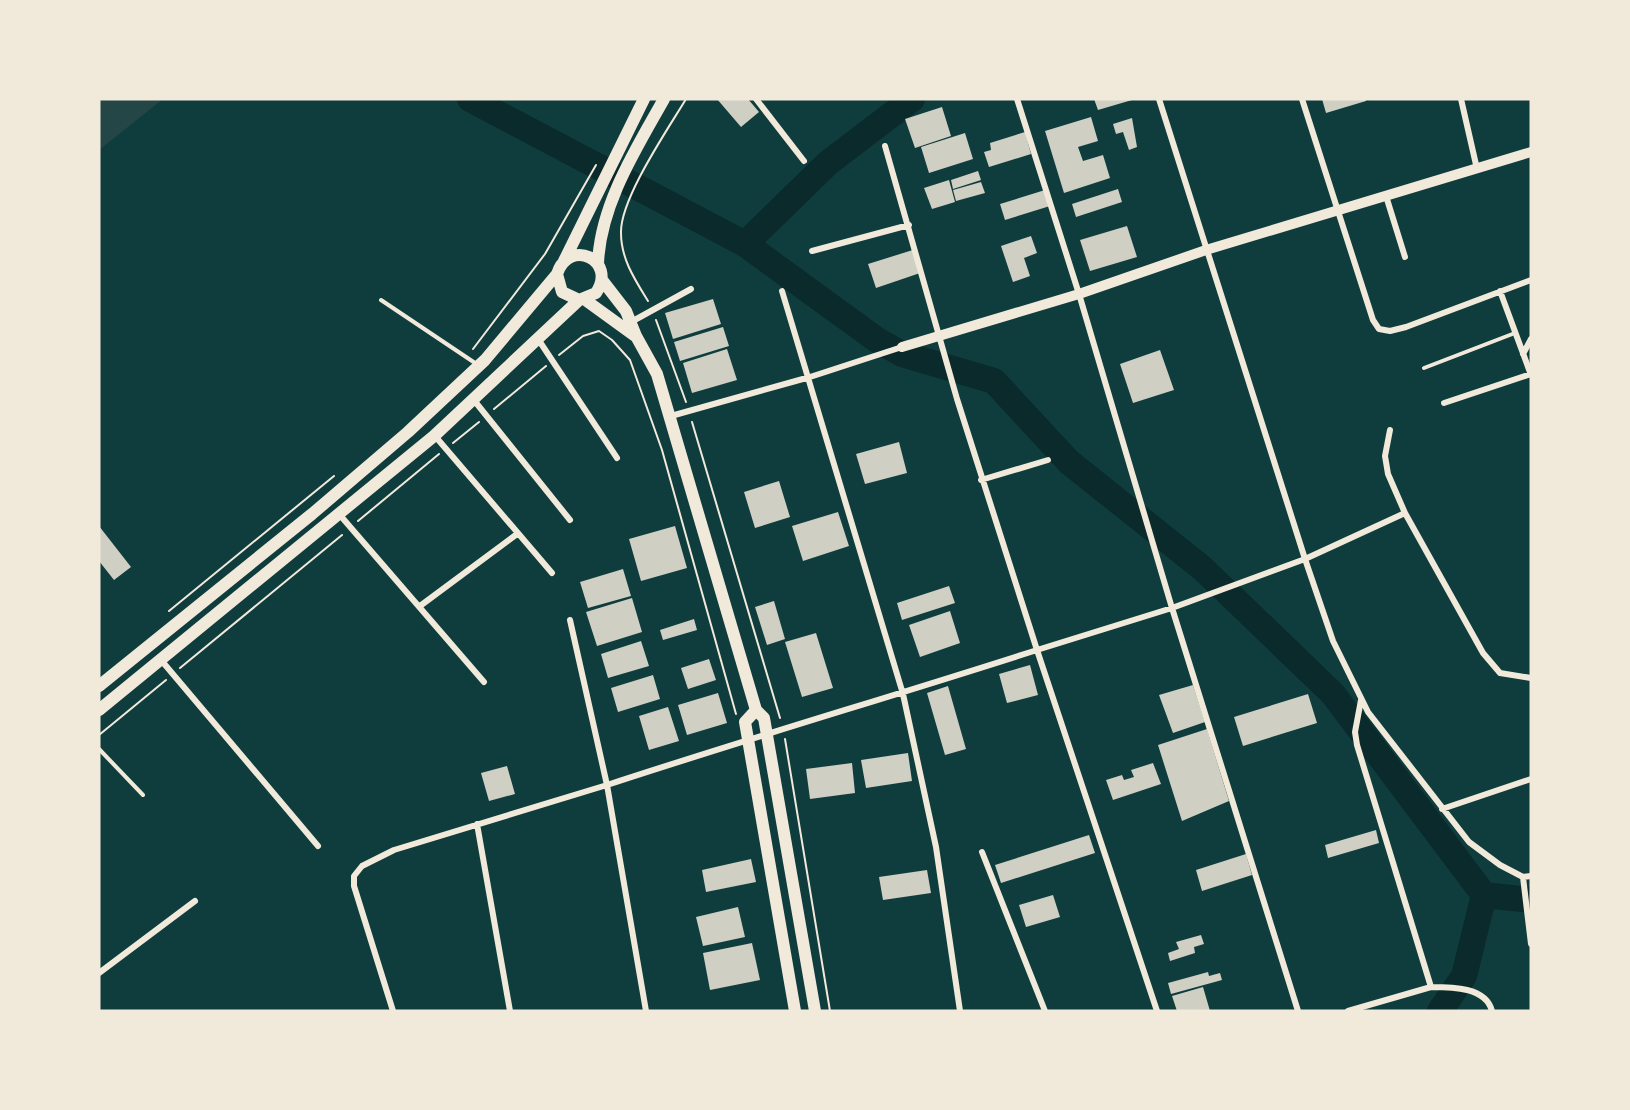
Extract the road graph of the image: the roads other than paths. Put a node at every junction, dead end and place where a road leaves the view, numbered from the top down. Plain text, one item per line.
1 (644, 99) edge
2 (664, 99) edge
3 (756, 99) edge
4 (1017, 99) edge
5 (1159, 99) edge
6 (1302, 99) edge
7 (1461, 99) edge
8 (885, 146) dead end
9 (1531, 152) edge
10 (804, 161) dead end
11 (1477, 169) junction
12 (1386, 196) junction
13 (1337, 211) junction
14 (909, 225) junction
15 (1206, 250) junction
16 (812, 252) dead end
17 (1406, 257) dead end
18 (564, 261) junction
19 (598, 264) junction
20 (557, 274) junction
21 (602, 280) junction
22 (1531, 280) edge
23 (691, 289) dead end
24 (782, 291) dead end
25 (1500, 291) junction
26 (1079, 294) junction
27 (381, 300) dead end
28 (581, 300) junction
29 (630, 322) junction
30 (1515, 333) junction
31 (941, 335) junction
32 (636, 336) junction
33 (538, 339) junction
34 (1531, 339) edge
35 (902, 347) joint
36 (1523, 354) junction
37 (479, 365) junction
38 (1424, 368) dead end
39 (1531, 374) edge
40 (810, 377) junction
41 (473, 398) junction
42 (1444, 404) dead end
43 (671, 416) junction
44 (1390, 430) dead end
45 (434, 436) junction
46 (617, 458) dead end
47 (1048, 460) dead end
48 (982, 480) junction
49 (1405, 513) junction
50 (339, 514) junction
51 (570, 520) dead end
52 (517, 534) junction
53 (1305, 559) junction
54 (552, 573) dead end
55 (420, 606) junction
56 (1172, 608) junction
57 (570, 620) dead end
58 (1037, 650) junction
59 (161, 660) junction
60 (1531, 678) edge
61 (484, 681) dead end
62 (99, 686) edge
63 (903, 694) junction
64 (1360, 700) junction
65 (99, 710) edge
66 (756, 710) junction
67 (768, 732) junction
68 (747, 738) junction
69 (99, 749) edge
70 (1531, 779) edge
71 (607, 784) junction
72 (143, 795) dead end
73 (1442, 809) junction
74 (477, 824) junction
75 (318, 846) dead end
76 (982, 852) dead end
77 (1531, 876) edge
78 (1523, 877) junction
79 (195, 901) dead end
80 (1531, 944) edge
81 (99, 973) edge
82 (1431, 987) junction
83 (393, 1011) edge
84 (510, 1011) edge
85 (646, 1011) edge
86 (795, 1011) edge
87 (815, 1011) edge
88 (960, 1011) edge
89 (1045, 1011) edge
90 (1157, 1011) edge
91 (1298, 1011) edge
92 (1348, 1011) edge
93 (1492, 1011) edge

1 - 18 main road
2 - 19 main road
3 - 10 street
4 - 26 street
5 - 15 street
6 - 13 street
7 - 11 street
8 - 14 street
9 - 11 street
11 - 12 street
12 - 13 street
12 - 17 street
13 - 15 street
13 - 25 street
14 - 16 street
14 - 31 street
15 - 26 street
15 - 53 street
18 - 19 main road
18 - 20 main road
19 - 21 main road
20 - 28 main road
20 - 37 main road
21 - 28 main road
21 - 29 main road
22 - 25 street
23 - 29 street
24 - 40 street
25 - 30 street
26 - 31 street
26 - 56 street
27 - 37 lane
28 - 32 main road
28 - 33 main road
29 - 32 main road
30 - 36 street
30 - 38 lane
31 - 35 street
31 - 48 street
32 - 43 main road
33 - 41 main road
33 - 46 street
34 - 36 street
35 - 40 street
36 - 39 street
37 - 62 main road
39 - 42 street
40 - 43 street
40 - 63 street
41 - 45 main road
41 - 51 street
43 - 66 main road
44 - 49 street
45 - 50 main road
45 - 52 street
47 - 48 street
48 - 58 street
49 - 53 street
49 - 60 street
50 - 55 street
50 - 59 main road
52 - 54 street
52 - 55 street
53 - 56 street
53 - 64 street
55 - 61 street
56 - 58 street
56 - 91 street
57 - 71 street
58 - 63 street
58 - 90 street
59 - 65 main road
59 - 75 street
63 - 67 street
63 - 88 street
64 - 73 street
64 - 82 street
66 - 67 main road
66 - 68 main road
67 - 68 street
67 - 87 main road
68 - 71 street
68 - 86 main road
69 - 72 lane
70 - 73 street
71 - 74 street
71 - 85 street
73 - 78 street
74 - 83 street
74 - 84 street
76 - 89 street
77 - 78 street
78 - 80 street
79 - 81 street
82 - 92 street
82 - 93 street

